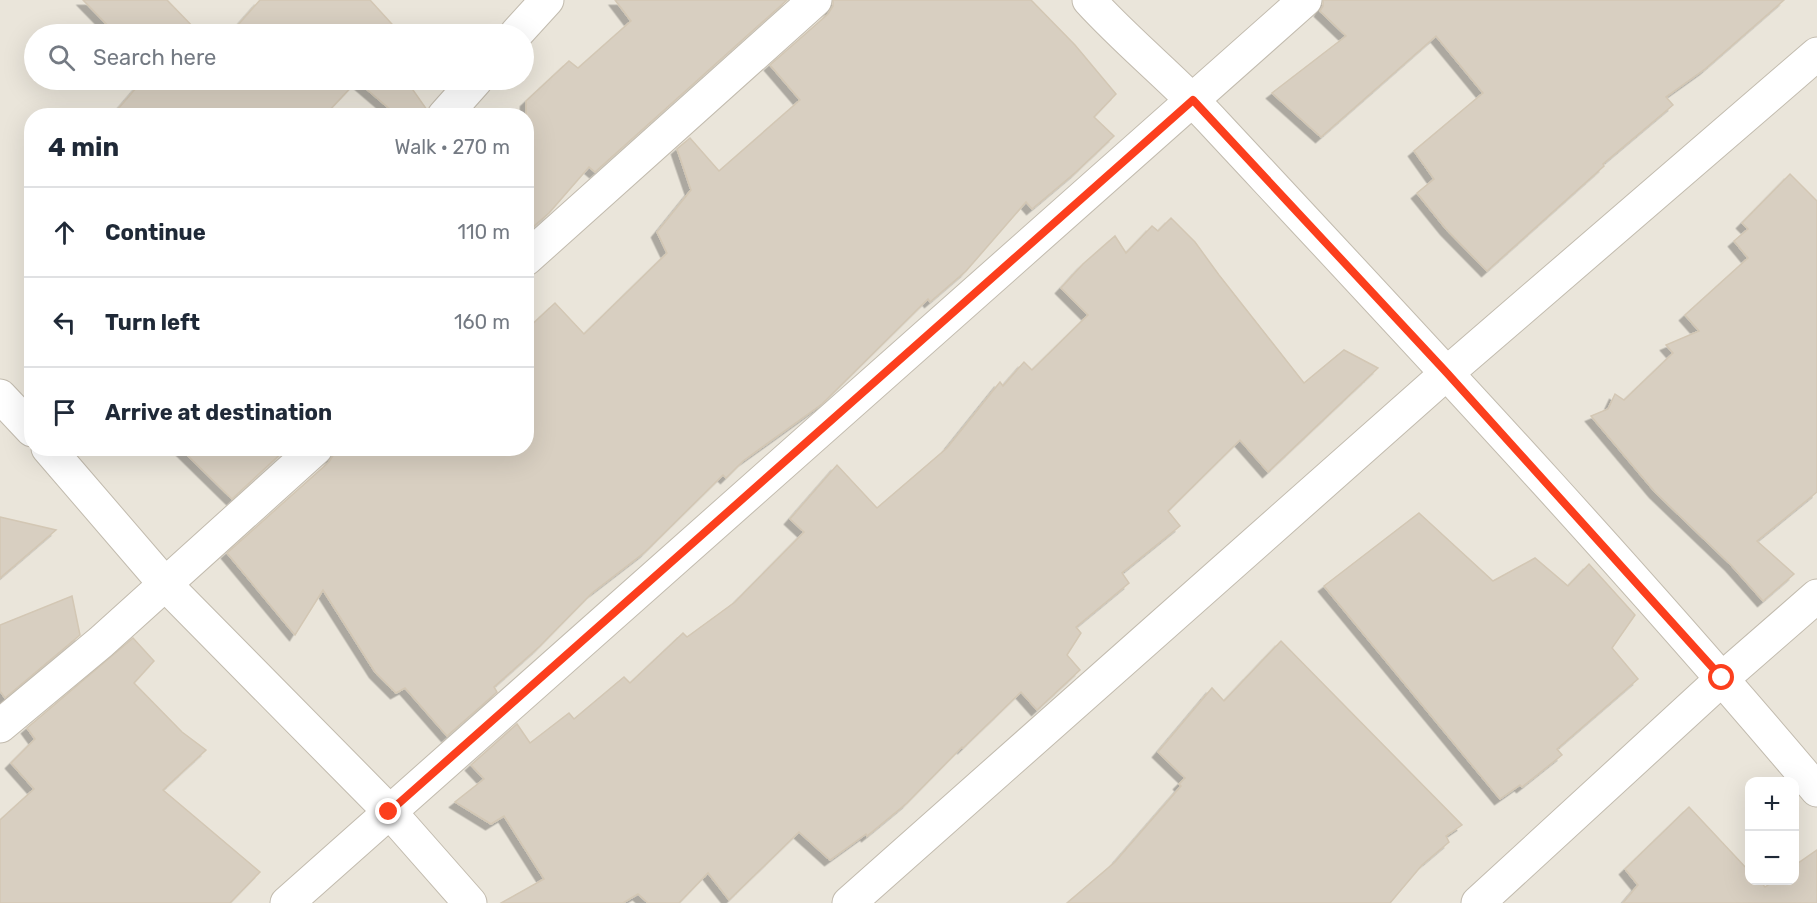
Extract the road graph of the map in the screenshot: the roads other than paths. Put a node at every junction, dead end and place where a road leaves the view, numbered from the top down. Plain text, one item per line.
1 (547, 0) edge
2 (814, 0) edge
3 (1089, 0) edge
4 (1305, 0) edge
5 (525, 24) edge
6 (1817, 54) edge
7 (467, 90) edge
8 (1193, 100) junction
9 (451, 108) edge
10 (534, 253) edge
11 (1447, 373) junction
12 (0, 396) edge
13 (24, 422) edge
14 (64, 456) edge
15 (307, 456) edge
16 (165, 584) junction
17 (1817, 596) edge
18 (1722, 678) junction
19 (0, 726) edge
20 (1817, 790) edge
21 (389, 812) junction
22 (286, 903) edge
23 (470, 903) edge
24 (849, 903) edge
25 (1478, 903) edge

1 - 5 street
2 - 10 street
3 - 8 street
4 - 8 street
6 - 11 street
7 - 9 street
8 - 11 street
8 - 21 street
11 - 18 street
11 - 24 street
12 - 13 street
14 - 16 street
15 - 16 street
16 - 19 street
16 - 21 street
17 - 18 street
18 - 20 street
18 - 25 street
21 - 22 street
21 - 23 street

